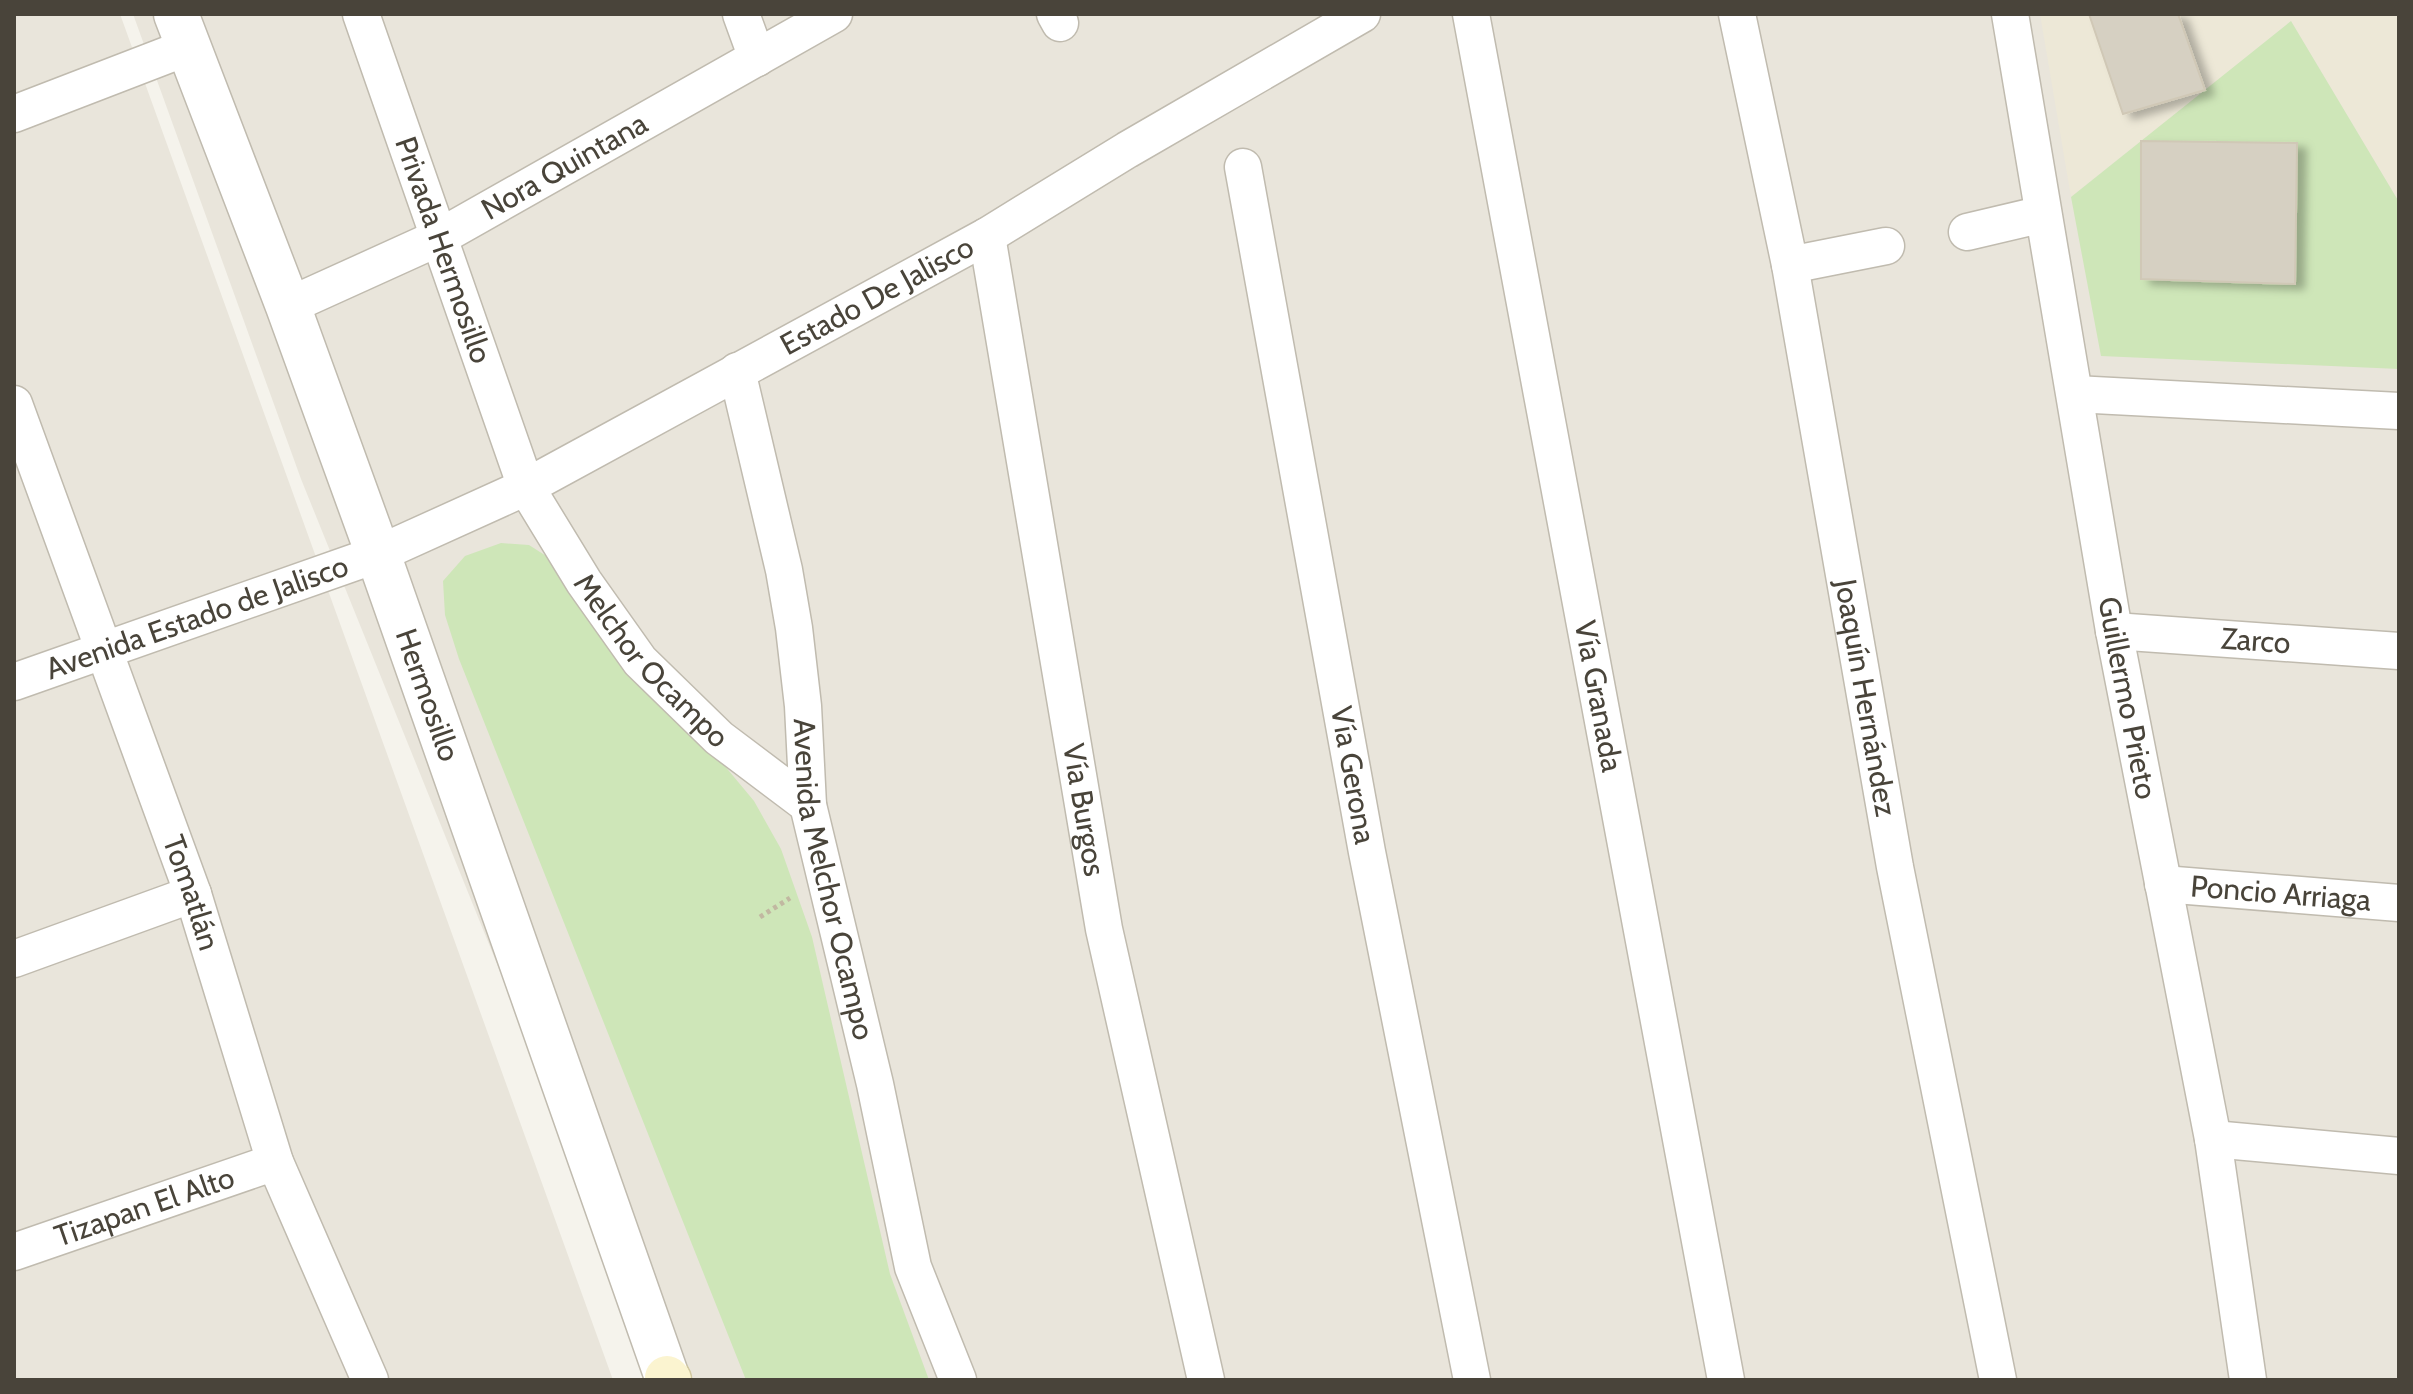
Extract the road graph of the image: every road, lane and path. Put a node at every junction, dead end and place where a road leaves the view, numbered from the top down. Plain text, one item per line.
1 (361, 14) edge
2 (741, 14) edge
3 (834, 14) edge
4 (1362, 14) edge
5 (1471, 14) edge
6 (1737, 14) edge
7 (2010, 14) edge
8 (182, 31) edge
9 (757, 58) junction
10 (14, 114) edge
11 (1243, 167) dead end
12 (2043, 214) junction
13 (1967, 232) dead end
14 (987, 236) junction
15 (438, 238) junction
16 (1886, 246) dead end
17 (1790, 265) junction
18 (288, 306) junction
19 (737, 371) junction
20 (2075, 394) junction
21 (14, 404) edge
22 (2399, 411) edge
23 (526, 487) junction
24 (378, 554) junction
25 (2114, 631) junction
26 (104, 649) junction
27 (2399, 651) edge
28 (14, 682) edge
29 (808, 805) junction
30 (2163, 884) junction
31 (193, 894) junction
32 (796, 894) dead end
33 (2399, 903) edge
34 (760, 917) dead end
35 (14, 959) edge
36 (2213, 1139) junction
37 (2399, 1156) edge
38 (275, 1162) junction
39 (14, 1252) edge
40 (668, 1379) edge
41 (370, 1380) edge
42 (958, 1380) edge
43 (1206, 1380) edge
44 (1472, 1380) edge
45 (1726, 1380) edge
46 (1998, 1380) edge
47 (2248, 1380) edge

1 - 15 street, Privada Hermosillo
2 - 9 street
3 - 9 street, Nora Quintana
4 - 14 street, Estado De Jalisco
5 - 45 street, Vía Granada
6 - 17 street, Joaquín Hernández
7 - 12 street, Guillermo Prieto
8 - 10 street
8 - 18 street, Hermosillo
9 - 15 street, Nora Quintana
11 - 44 street, Vía Gerona
12 - 13 street
12 - 20 street, Guillermo Prieto
14 - 19 street, Estado De Jalisco
14 - 43 street, Vía Burgos
15 - 18 street, Nora Quintana
15 - 23 street, Privada Hermosillo
16 - 17 street
17 - 46 street, Joaquín Hernández
18 - 24 street, Hermosillo
19 - 23 street, Estado De Jalisco
19 - 29 street, Avenida Melchor Ocampo
20 - 22 street
20 - 25 street, Guillermo Prieto
21 - 26 street, Tomatlán
23 - 24 street, Estado De Jalisco
23 - 29 street, Melchor Ocampo
24 - 26 street, Avenida Estado de Jalisco
24 - 40 street, Hermosillo
25 - 27 street, Zarco
25 - 30 street, Guillermo Prieto
26 - 28 street, Avenida Estado de Jalisco
26 - 31 street, Tomatlán
29 - 42 street, Avenida Melchor Ocampo
30 - 33 street, Poncio Arriaga
30 - 36 street, Guillermo Prieto
31 - 35 street
31 - 38 street, Tomatlán
32 - 34 path
36 - 37 street
36 - 47 street, Guillermo Prieto
38 - 39 street, Tizapan El Alto
38 - 41 street, Tomatlán

